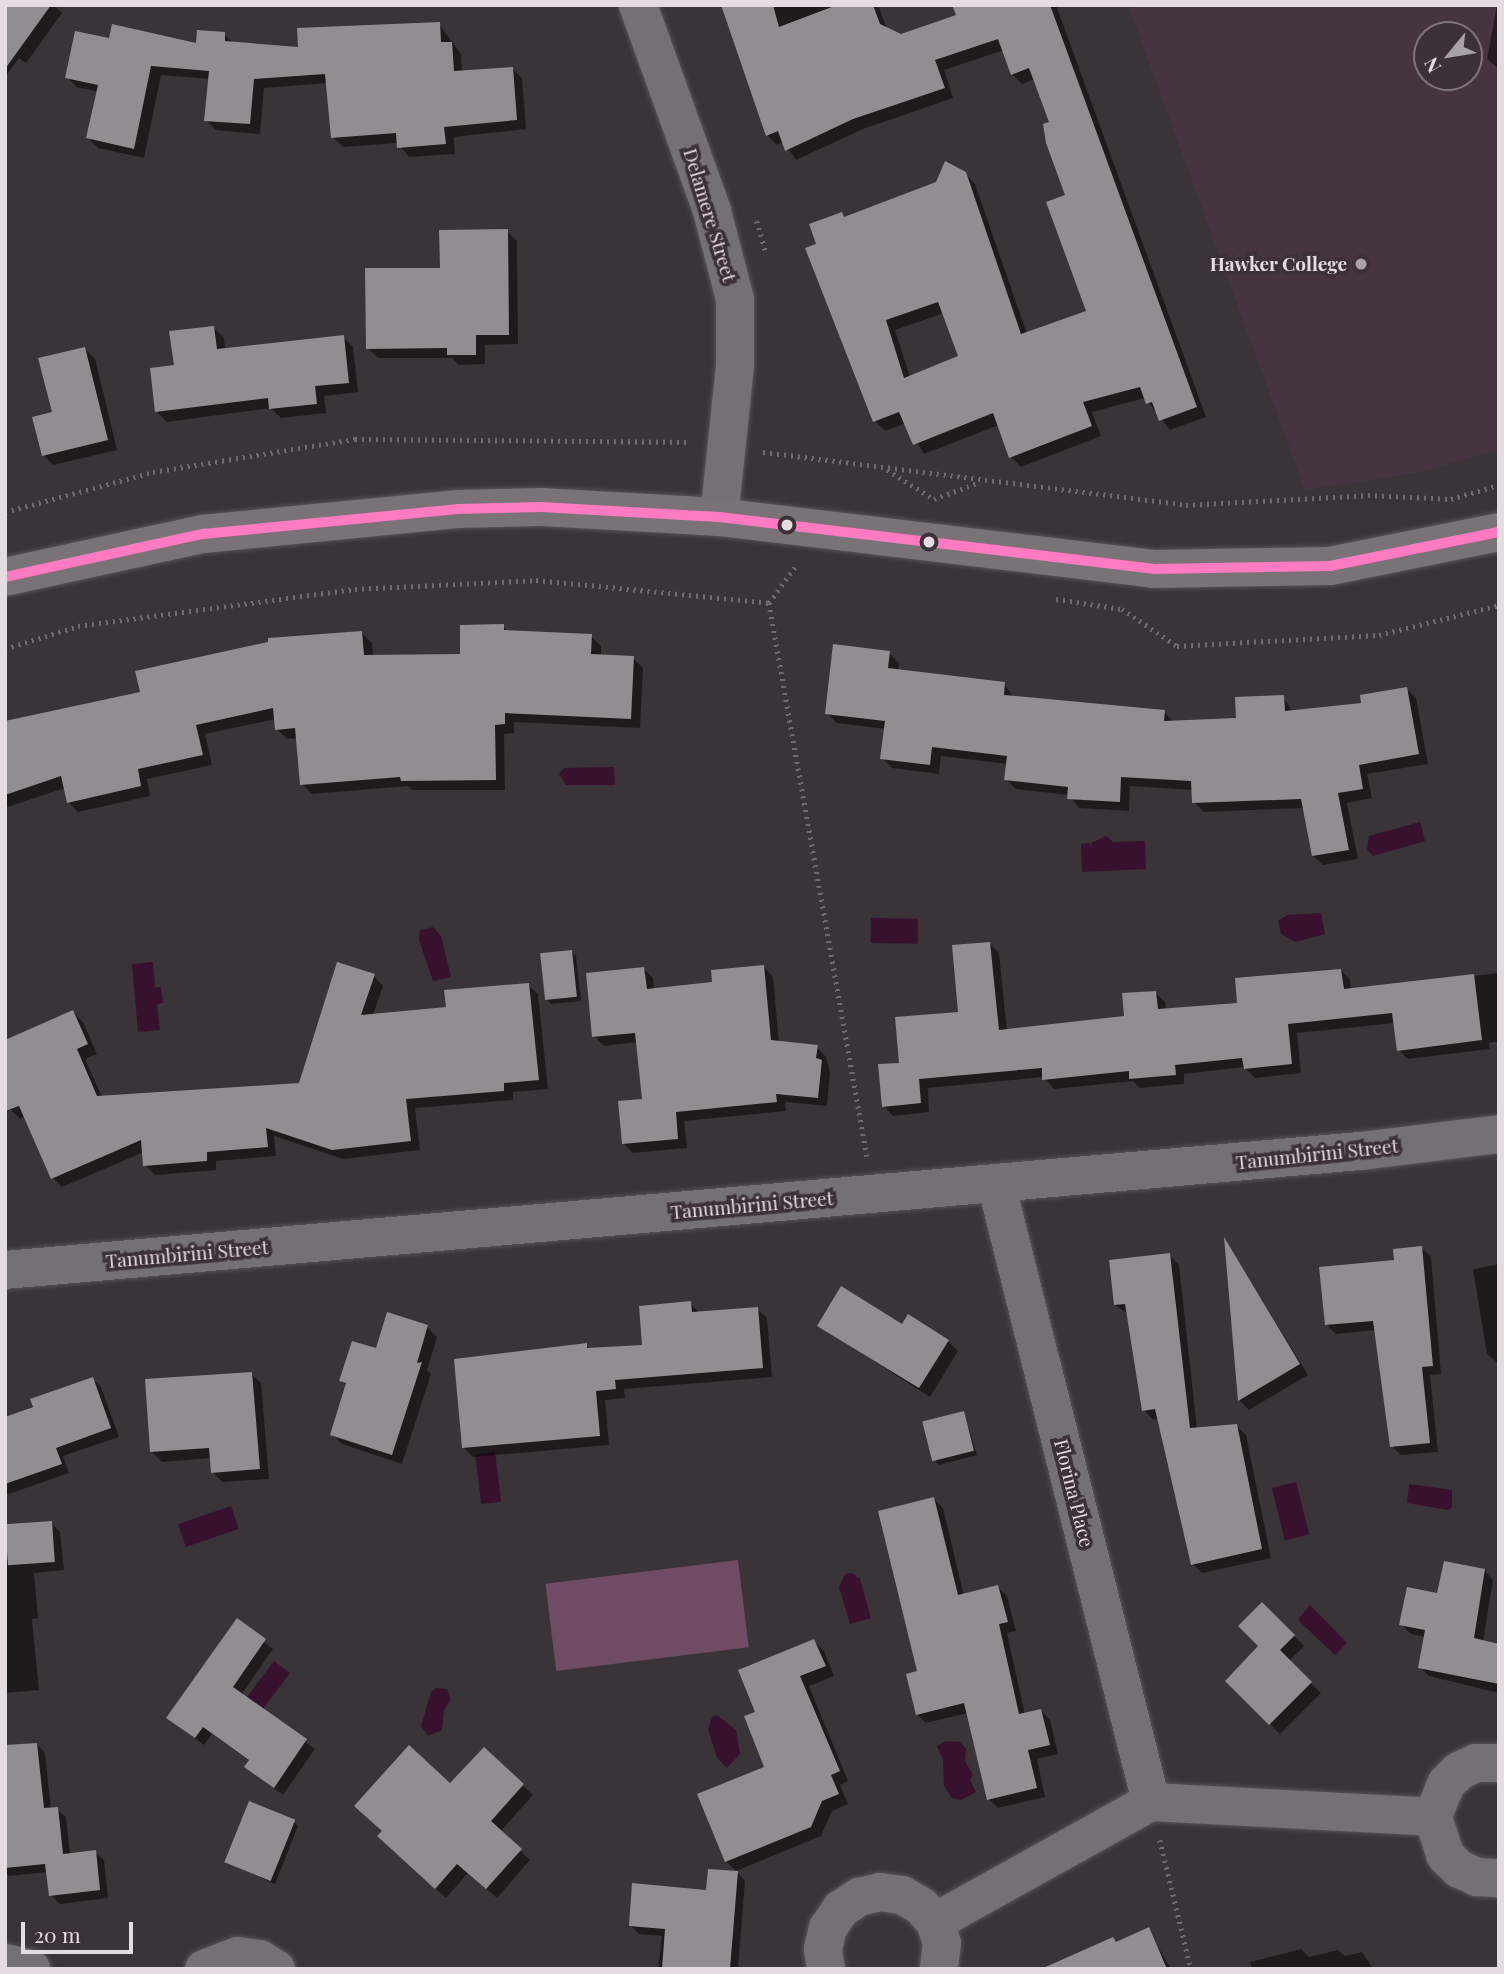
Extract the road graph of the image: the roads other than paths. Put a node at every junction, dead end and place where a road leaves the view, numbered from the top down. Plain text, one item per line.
1 (638, 5) edge
2 (719, 517) junction
3 (1499, 532) edge
4 (5, 577) edge
5 (1499, 1134) edge
6 (996, 1183) junction
7 (5, 1270) edge
8 (1499, 1763) edge
9 (1151, 1802) junction
10 (1433, 1817) junction
11 (1499, 1878) edge
12 (935, 1922) junction
13 (5, 1963) edge
14 (31, 1969) edge
15 (204, 1969) edge
16 (276, 1969) edge
17 (826, 1969) edge
18 (939, 1969) edge

1 - 2 street, Delamere Street
2 - 3 street
2 - 4 street
5 - 6 street, Tanumbirini Street
6 - 7 street, Tanumbirini Street
6 - 9 street, Florina Place
8 - 10 street
9 - 10 street
9 - 12 street
10 - 11 street
12 - 17 street
12 - 18 street
13 - 14 street
15 - 16 street

